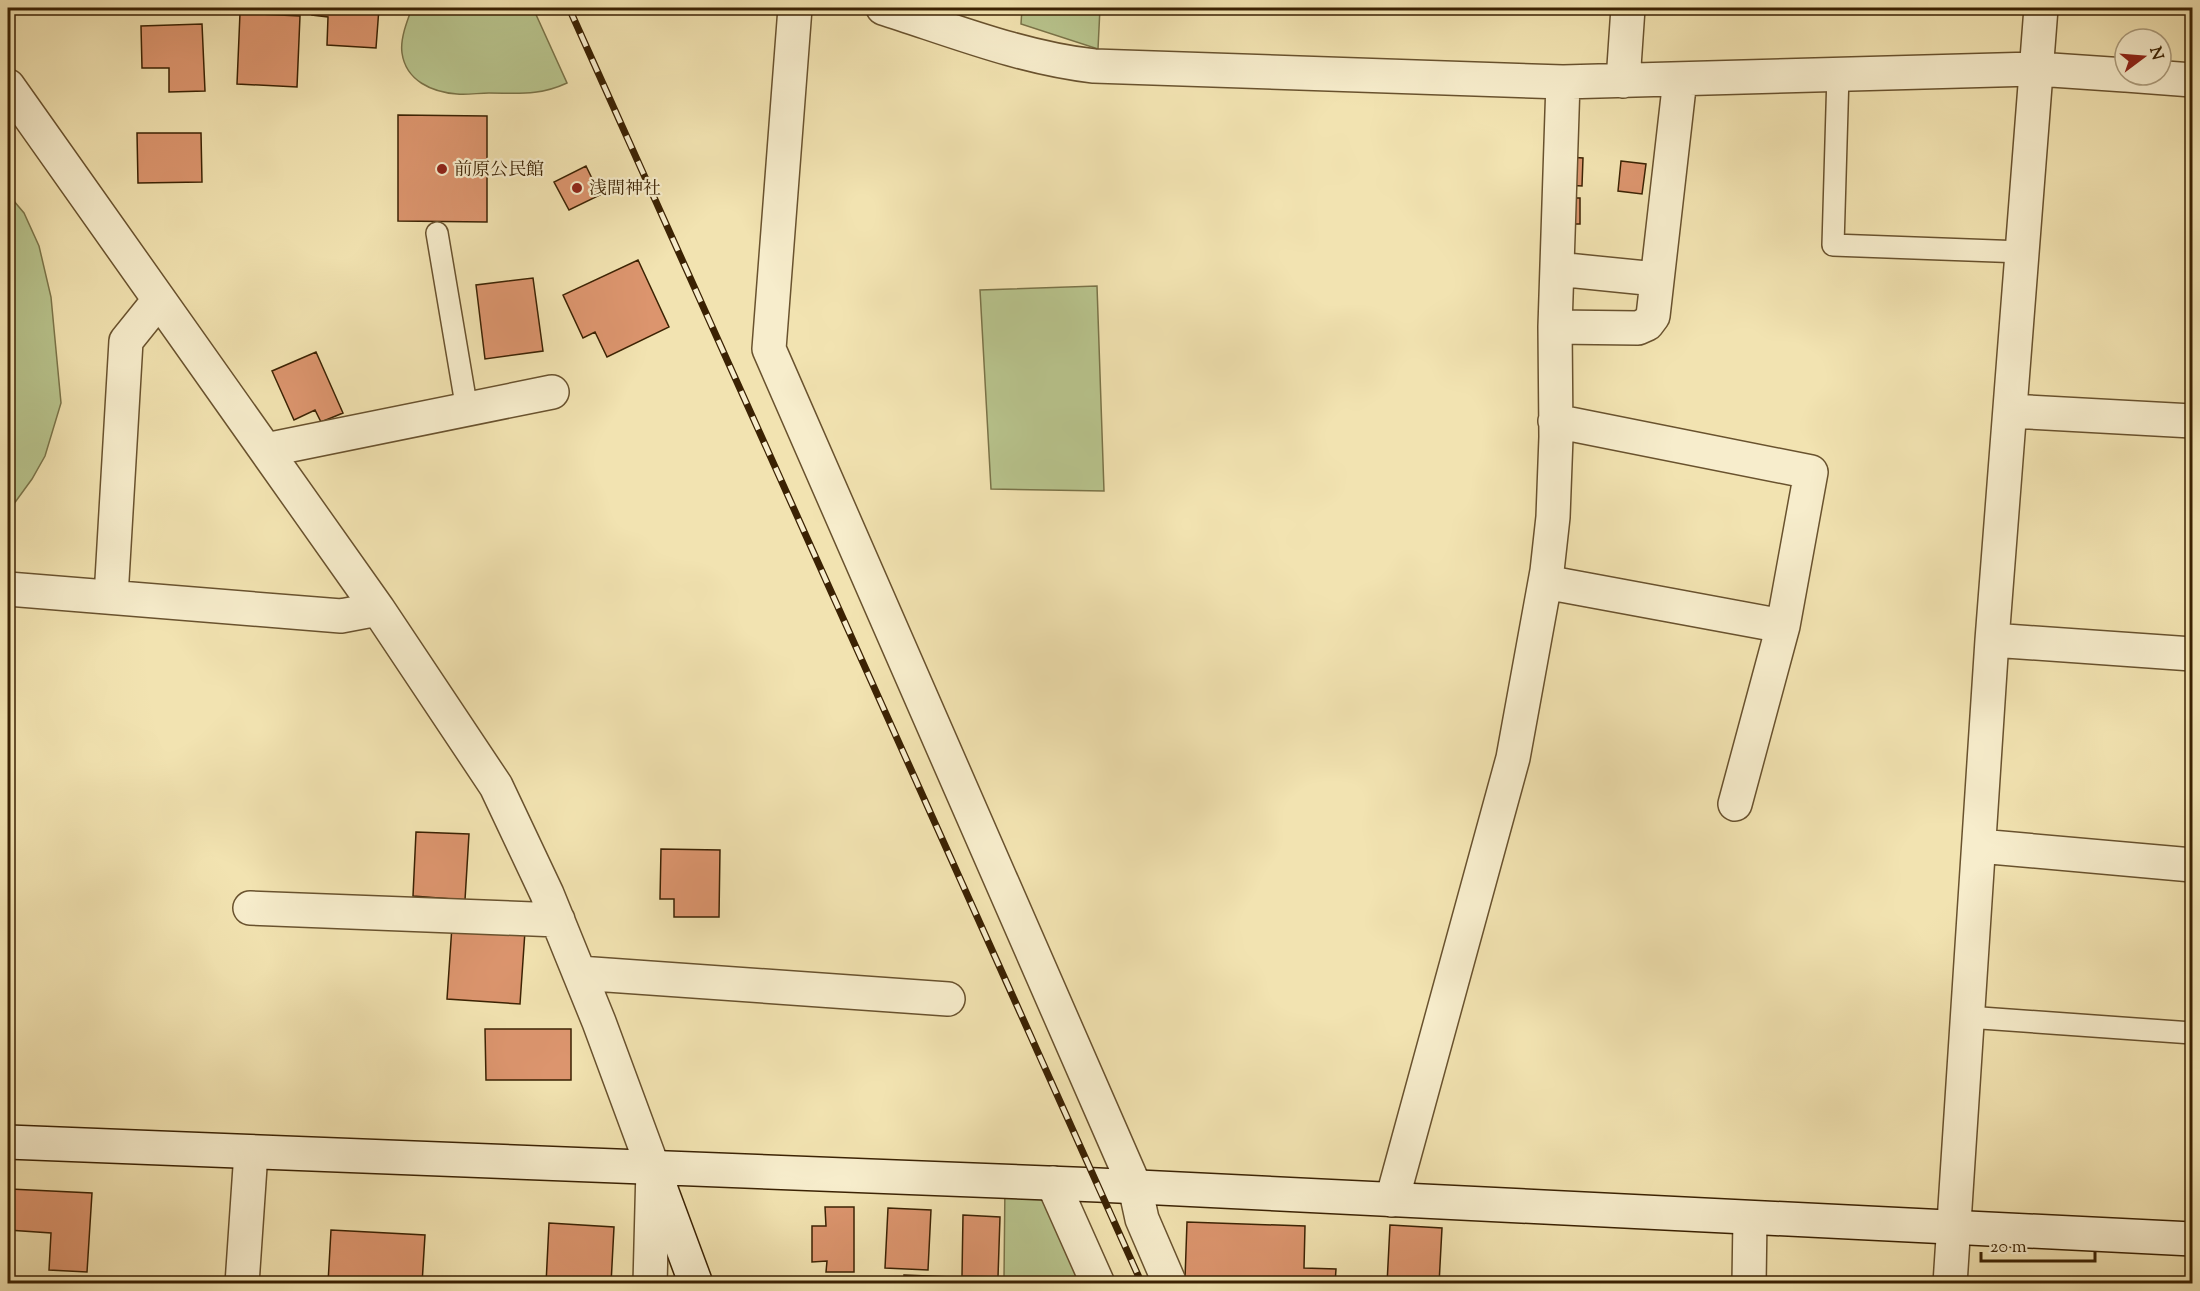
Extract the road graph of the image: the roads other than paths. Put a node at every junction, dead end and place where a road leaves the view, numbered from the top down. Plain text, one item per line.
1 (795, 8) edge
2 (883, 8) edge
3 (1628, 8) edge
4 (2042, 8) edge
5 (2037, 69) junction
6 (1838, 74) junction
7 (2113, 74) edge
8 (1680, 79) junction
9 (2173, 79) edge
10 (2193, 80) edge
11 (1623, 81) junction
12 (1563, 82) junction
13 (8, 86) edge
14 (437, 233) dead end
15 (2023, 252) junction
16 (1557, 269) junction
17 (1656, 279) junction
18 (159, 300) junction
19 (1555, 327) junction
20 (552, 392) dead end
21 (467, 410) junction
22 (2010, 411) junction
23 (1555, 421) junction
24 (2193, 421) edge
25 (266, 450) junction
26 (1545, 582) junction
27 (8, 589) edge
28 (111, 597) junction
29 (378, 609) junction
30 (1783, 626) junction
31 (1992, 640) junction
32 (2193, 654) edge
33 (1735, 804) dead end
34 (1979, 846) junction
35 (2193, 865) edge
36 (250, 908) dead end
37 (558, 920) junction
38 (579, 973) junction
39 (948, 999) dead end
40 (1967, 1017) junction
41 (2193, 1033) edge
42 (8, 1142) edge
43 (251, 1152) junction
44 (654, 1168) junction
45 (1053, 1183) junction
46 (1135, 1187) junction
47 (1392, 1200) junction
48 (1750, 1218) junction
49 (1954, 1229) junction
50 (2193, 1239) edge
51 (242, 1284) edge
52 (650, 1284) edge
53 (696, 1284) edge
54 (1098, 1284) edge
55 (1170, 1284) edge
56 (1749, 1284) edge
57 (1950, 1284) edge

1 - 46 street
2 - 12 street
3 - 11 street
4 - 5 street
5 - 6 street
5 - 7 street
5 - 15 street
6 - 8 street
6 - 15 lane
8 - 11 street
8 - 17 street
9 - 10 street
11 - 12 street
12 - 16 street
13 - 18 street
14 - 21 lane
15 - 22 street
16 - 17 street
16 - 19 street
17 - 19 street
18 - 25 street
18 - 28 street
19 - 23 street
20 - 21 street
21 - 25 street
22 - 24 street
22 - 31 street
23 - 26 street
23 - 30 street
25 - 29 street
26 - 30 street
26 - 47 street
27 - 28 street
28 - 29 street
29 - 37 street
30 - 33 street
31 - 32 street
31 - 34 street
34 - 35 street
34 - 40 street
36 - 37 street
37 - 38 street
38 - 39 street
38 - 44 street
40 - 41 lane
40 - 49 street
42 - 43 street
43 - 44 street
43 - 51 street
44 - 45 street
44 - 52 street
44 - 53 street
45 - 46 street
45 - 54 street
46 - 47 street
46 - 55 street
47 - 48 street
48 - 49 street
48 - 56 street
49 - 50 street
49 - 57 street

